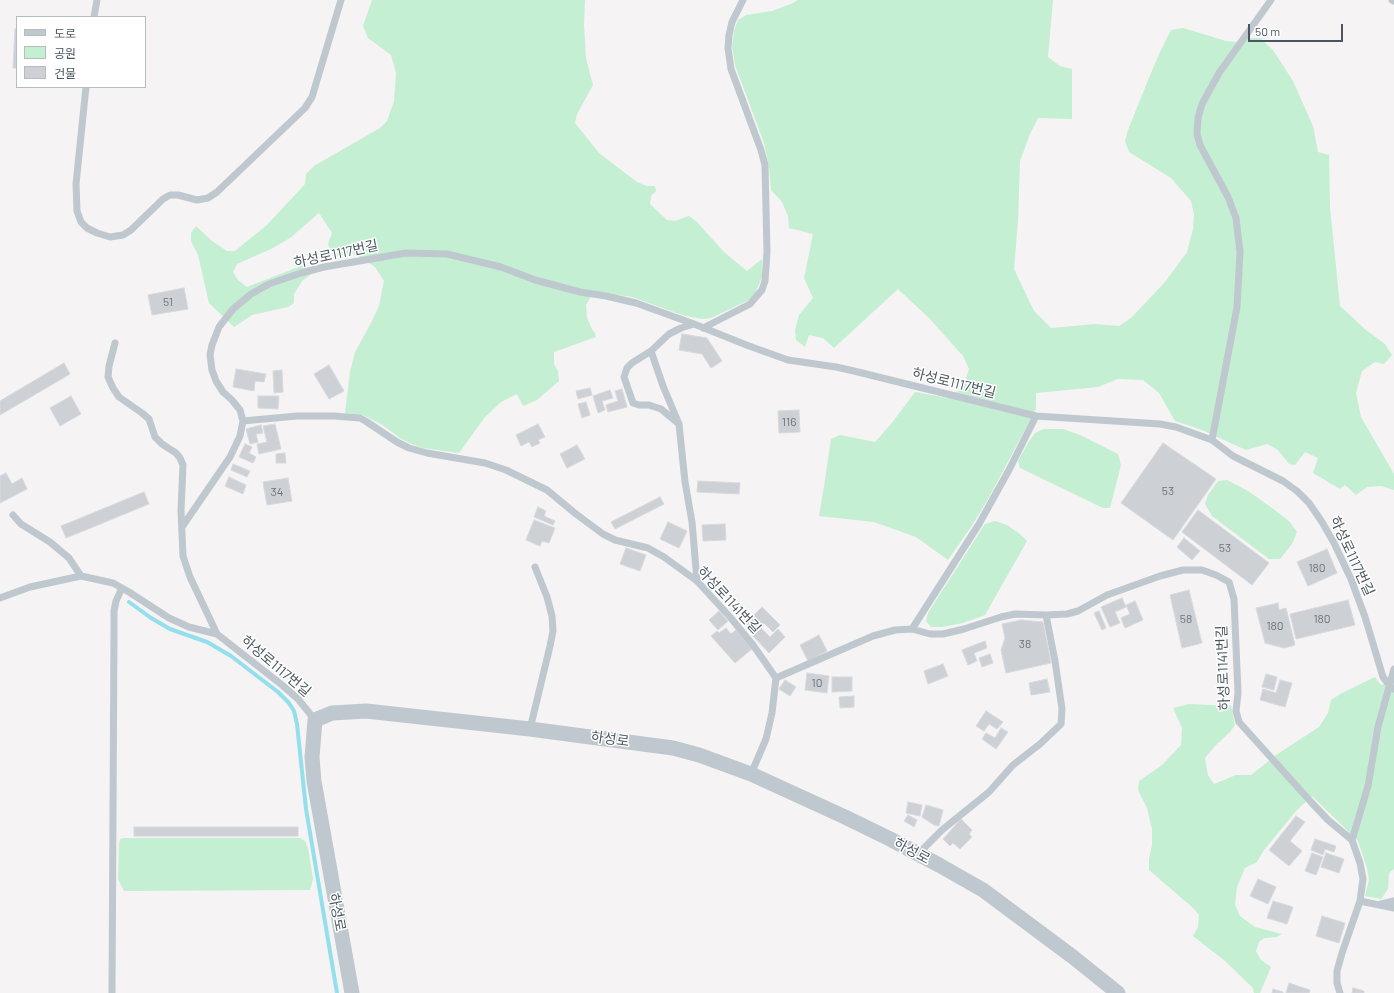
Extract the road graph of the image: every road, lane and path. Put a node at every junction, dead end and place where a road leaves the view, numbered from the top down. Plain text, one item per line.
1 (97, 0) edge
2 (341, 0) edge
3 (743, 0) edge
4 (1271, 0) edge
5 (94, 16) edge
6 (86, 88) edge
7 (694, 324) junction
8 (703, 328) junction
9 (115, 343) dead end
10 (651, 351) junction
11 (1036, 416) junction
12 (243, 421) junction
13 (679, 424) junction
14 (1212, 440) junction
15 (14, 515) dead end
16 (182, 527) junction
17 (535, 566) dead end
18 (81, 576) junction
19 (697, 581) junction
20 (122, 588) junction
21 (0, 598) edge
22 (1046, 615) junction
23 (912, 629) junction
24 (217, 634) junction
25 (1394, 668) edge
26 (776, 678) junction
27 (1392, 687) edge
28 (315, 720) junction
29 (530, 729) junction
30 (751, 774) junction
31 (1352, 840) junction
32 (918, 854) junction
33 (1360, 901) junction
34 (1394, 901) edge
35 (1379, 905) junction
36 (1394, 908) edge
37 (112, 993) edge
38 (352, 993) edge
39 (1118, 993) edge
40 (1340, 993) edge

1 - 5 lane
2 - 6 lane
3 - 8 lane
4 - 14 lane
7 - 8 lane, 하성로1117번길
7 - 10 lane
7 - 12 lane, 하성로1117번길
8 - 11 lane, 하성로1117번길
9 - 16 lane, 하성로1117번길
10 - 13 lane
10 - 13 lane
11 - 14 lane, 하성로1117번길
11 - 23 lane
12 - 16 lane
12 - 19 lane, 하성로1141번길
13 - 19 lane
14 - 27 lane, 하성로1117번길
15 - 18 lane
16 - 24 lane, 하성로1117번길
17 - 29 lane
18 - 20 lane, 하성로1117번길
18 - 21 lane, 하성로1117번길
19 - 26 lane, 하성로1141번길
20 - 24 lane, 하성로1117번길
20 - 37 lane
22 - 23 lane, 하성로1141번길
22 - 31 lane, 하성로1141번길
22 - 32 lane
23 - 26 lane, 하성로1141번길
24 - 28 lane, 하성로1117번길
25 - 27 lane
26 - 30 lane
27 - 31 lane
28 - 29 street, 하성로
28 - 38 street, 하성로
29 - 30 street, 하성로
30 - 32 street, 하성로
31 - 33 lane
32 - 39 street, 하성로
33 - 35 lane
33 - 40 lane
34 - 35 lane
35 - 36 lane

